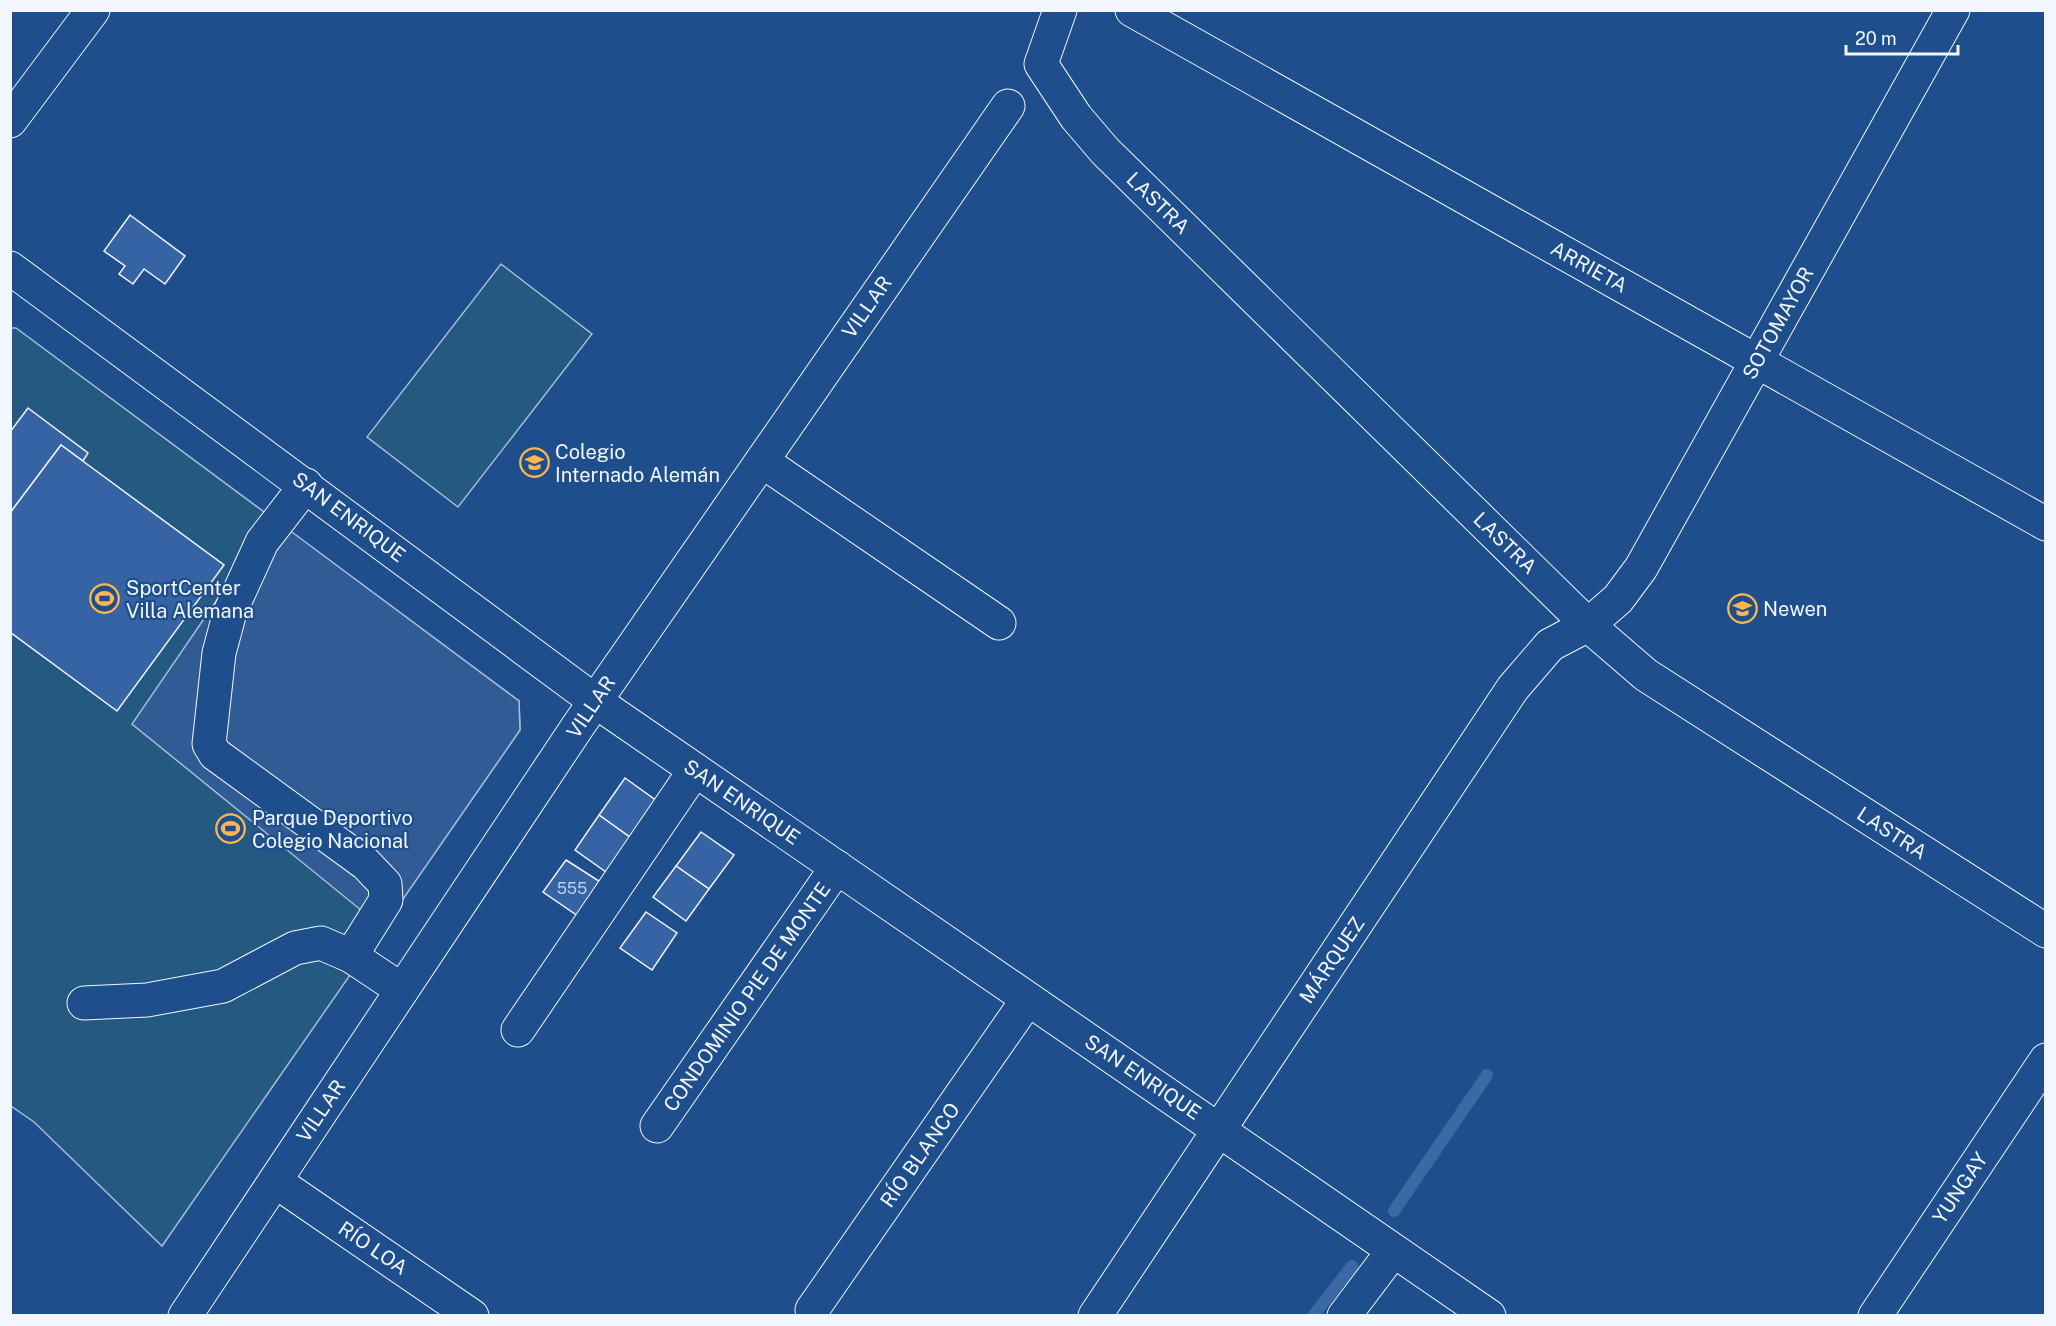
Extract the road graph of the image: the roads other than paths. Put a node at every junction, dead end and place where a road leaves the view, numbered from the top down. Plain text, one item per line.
1 (93, 10) edge
2 (1060, 10) edge
3 (1132, 10) edge
4 (1953, 10) edge
5 (1008, 106) dead end
6 (10, 121) edge
7 (10, 268) edge
8 (1757, 361) junction
9 (762, 461) junction
10 (306, 485) junction
11 (2046, 524) edge
12 (999, 623) dead end
13 (1588, 625) junction
14 (595, 701) junction
15 (695, 770) junction
16 (837, 867) junction
17 (2046, 931) edge
18 (351, 956) junction
19 (402, 990) junction
20 (1028, 999) junction
21 (84, 1003) dead end
22 (518, 1030) dead end
23 (2046, 1060) edge
24 (657, 1126) dead end
25 (1221, 1129) junction
26 (275, 1180) junction
27 (1393, 1251) junction
28 (812, 1310) dead end
29 (185, 1316) edge
30 (472, 1316) edge
31 (1095, 1316) edge
32 (1344, 1316) edge
33 (1489, 1316) edge
34 (1875, 1316) edge

1 - 6 street
2 - 13 street, LASTRA
3 - 8 street, ARRIETA
4 - 8 street, SOTOMAYOR
5 - 9 street, VILLAR
7 - 10 street, SAN ENRIQUE
8 - 11 street, ARRIETA
8 - 13 street, SOTOMAYOR
9 - 12 street
9 - 14 street, VILLAR
10 - 14 street, SAN ENRIQUE
10 - 18 street
13 - 17 street, LASTRA
13 - 25 street, MÁRQUEZ
14 - 15 street, SAN ENRIQUE
14 - 19 street, VILLAR
15 - 16 street, SAN ENRIQUE
15 - 22 street
16 - 20 street, SAN ENRIQUE
16 - 24 street, CONDOMINIO PIE DE MONTE
18 - 19 street
18 - 21 street
19 - 26 street, VILLAR
20 - 25 street, SAN ENRIQUE
20 - 28 street, RÍO BLANCO
23 - 34 street, YUNGAY
25 - 27 street, SAN ENRIQUE
25 - 31 street, MÁRQUEZ
26 - 29 street, VILLAR
26 - 30 street, RÍO LOA
27 - 32 street
27 - 33 street, SAN ENRIQUE

